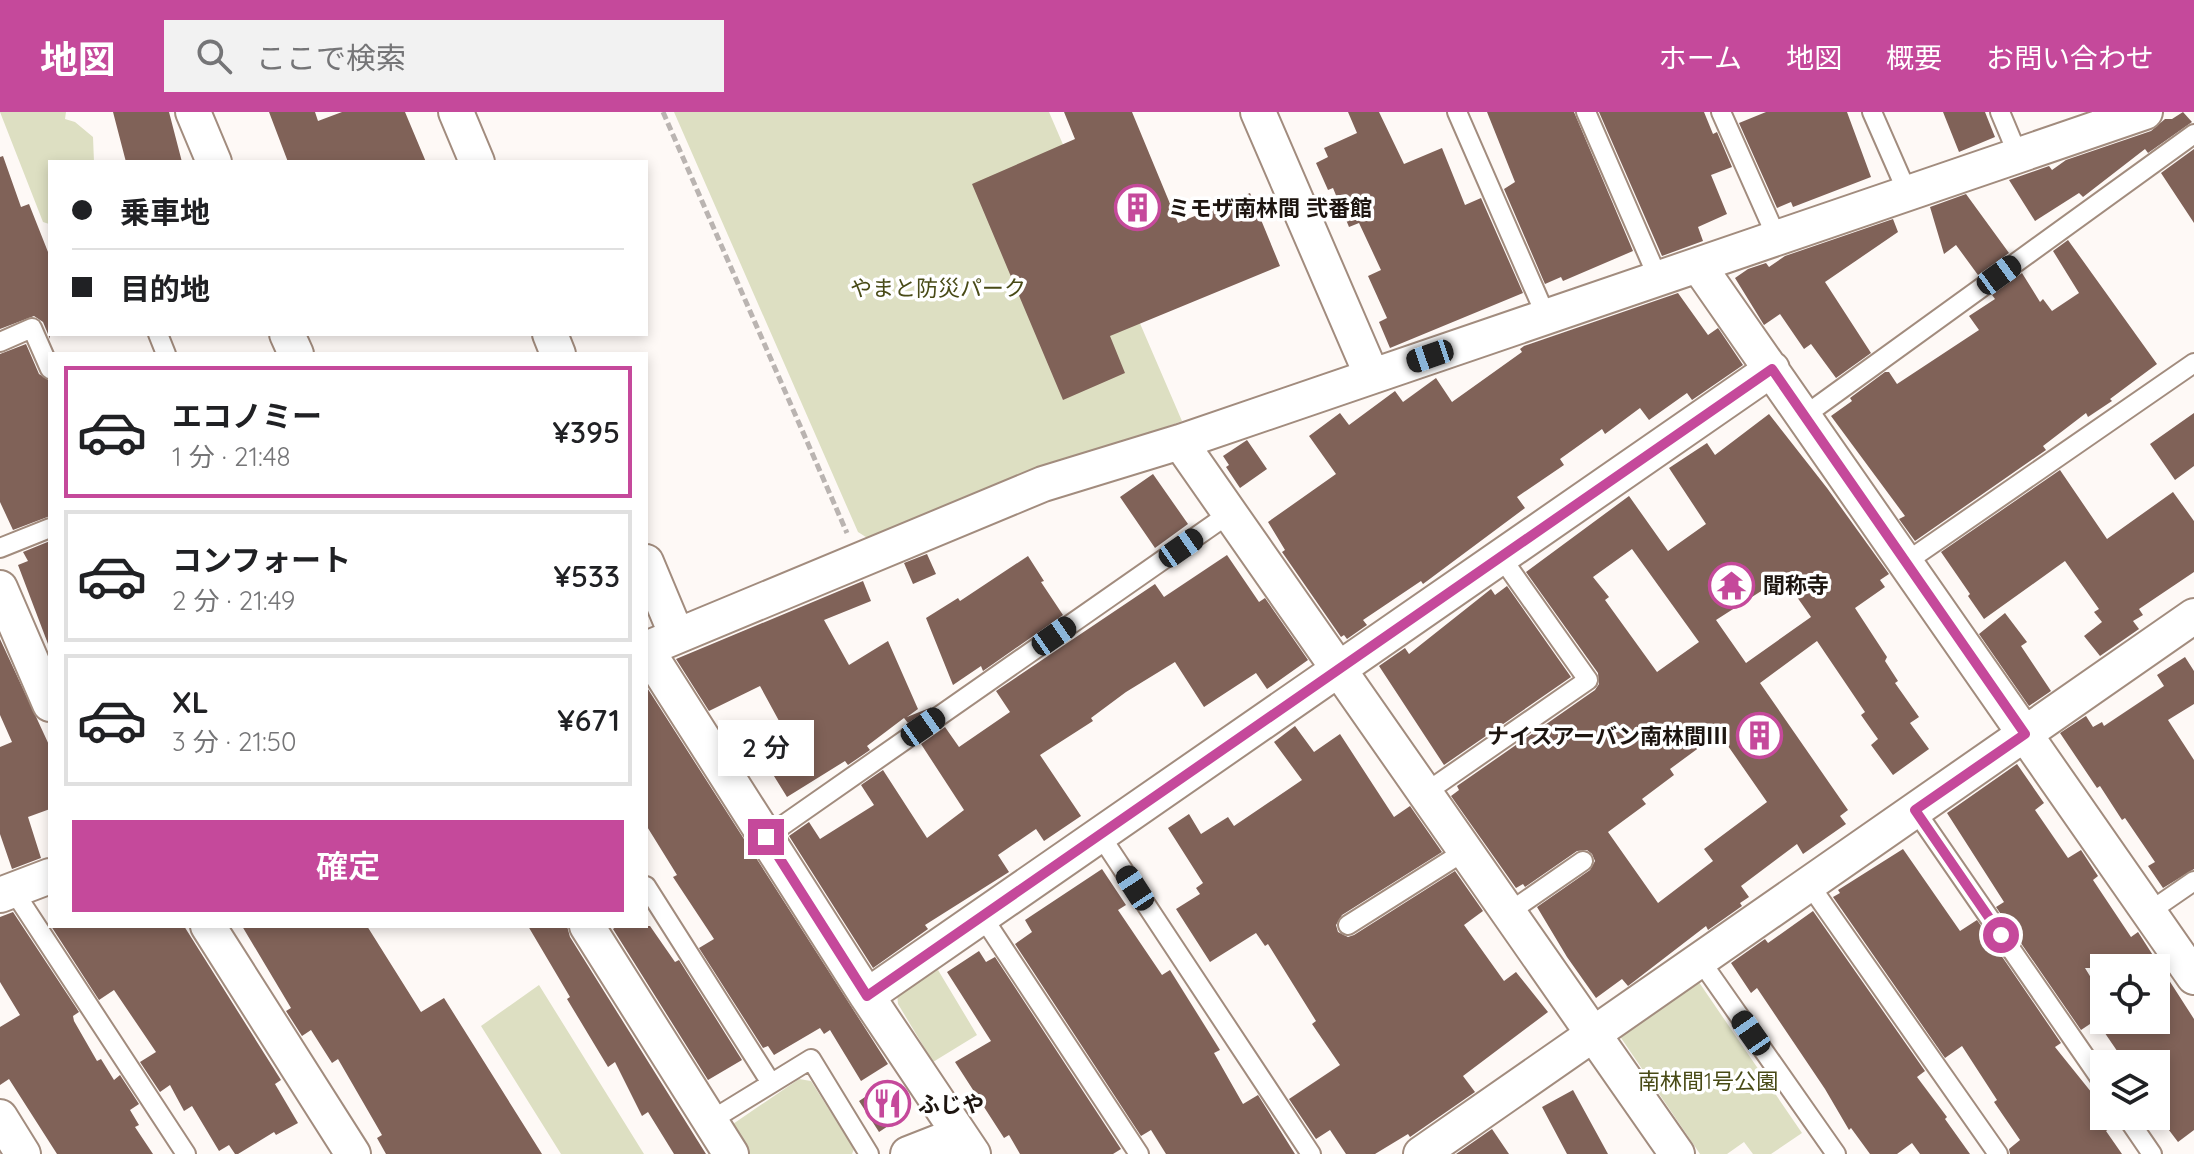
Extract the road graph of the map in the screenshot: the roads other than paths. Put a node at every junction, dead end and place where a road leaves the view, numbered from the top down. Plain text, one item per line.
1 (193, 112) edge
2 (456, 112) edge
3 (1258, 112) edge
4 (1457, 112) edge
5 (1586, 112) edge
6 (1721, 112) edge
7 (1872, 112) edge
8 (2000, 112) edge
9 (2145, 112) edge
10 (2194, 134) edge
11 (2018, 155) junction
12 (213, 160) edge
13 (476, 160) edge
14 (1908, 194) junction
15 (1777, 238) junction
16 (1698, 265) junction
17 (1658, 278) junction
18 (1546, 316) junction
19 (48, 321) edge
20 (32, 328) junction
21 (0, 342) edge
22 (2194, 363) edge
23 (48, 364) edge
24 (1772, 369) junction
25 (1372, 376) junction
26 (1804, 416) junction
27 (1180, 442) junction
28 (1230, 513) junction
29 (48, 529) edge
30 (0, 548) edge
31 (1501, 557) junction
32 (1906, 562) junction
33 (648, 577) edge
34 (0, 588) edge
35 (2194, 616) edge
36 (657, 645) edge
37 (1338, 669) junction
38 (48, 699) edge
39 (2025, 734) junction
40 (1425, 793) junction
41 (1915, 810) junction
42 (1100, 835) junction
43 (766, 837) junction
44 (1465, 851) junction
45 (1583, 861) dead end
46 (48, 877) edge
47 (2194, 881) edge
48 (1809, 884) junction
49 (648, 889) edge
50 (6, 893) edge
51 (2149, 912) junction
52 (1508, 913) junction
53 (982, 916) junction
54 (1348, 925) dead end
55 (209, 928) edge
56 (588, 928) edge
57 (1700, 960) junction
58 (2194, 977) edge
59 (867, 996) junction
60 (1593, 1034) junction
61 (2090, 1064) edge
62 (771, 1083) junction
63 (0, 1117) edge
64 (710, 1121) junction
65 (2136, 1130) edge
66 (966, 1144) edge
67 (23, 1154) edge
68 (186, 1154) edge
69 (353, 1154) edge
70 (731, 1154) edge
71 (869, 1154) edge
72 (908, 1154) edge
73 (1139, 1154) edge
74 (1311, 1154) edge
75 (1421, 1154) edge
76 (1677, 1154) edge
77 (1836, 1154) edge
78 (1998, 1154) edge
79 (2152, 1154) edge

1 - 12 street
2 - 13 street
3 - 25 street
4 - 18 lane
5 - 17 lane
6 - 15 lane
7 - 14 lane
8 - 11 lane
9 - 11 street
10 - 26 lane
11 - 14 street
14 - 15 street
15 - 16 street
16 - 17 street
16 - 24 street
17 - 18 street
18 - 25 street
19 - 20 lane
20 - 21 lane
20 - 23 lane
22 - 32 lane
24 - 26 street
24 - 31 street
25 - 27 street
26 - 32 street
27 - 28 street
27 - 36 street
28 - 37 street
28 - 43 lane
29 - 30 lane
31 - 37 street
31 - 40 lane
32 - 39 street
33 - 36 street
34 - 38 street
35 - 39 street
36 - 43 street
37 - 40 street
37 - 42 street
39 - 41 street
39 - 51 street
40 - 44 street
41 - 48 street
41 - 61 lane
42 - 53 street
42 - 74 lane
43 - 59 street
44 - 52 street
44 - 54 lane
45 - 52 lane
46 - 50 street
47 - 51 lane
48 - 57 street
48 - 78 lane
49 - 62 lane
50 - 68 lane
51 - 58 street
52 - 60 street
53 - 59 street
53 - 73 lane
55 - 69 street
56 - 64 street
57 - 60 street
57 - 77 lane
59 - 66 street
60 - 75 street
60 - 76 street
62 - 64 lane
62 - 71 lane
63 - 67 street
64 - 70 street
65 - 79 lane
66 - 72 street

